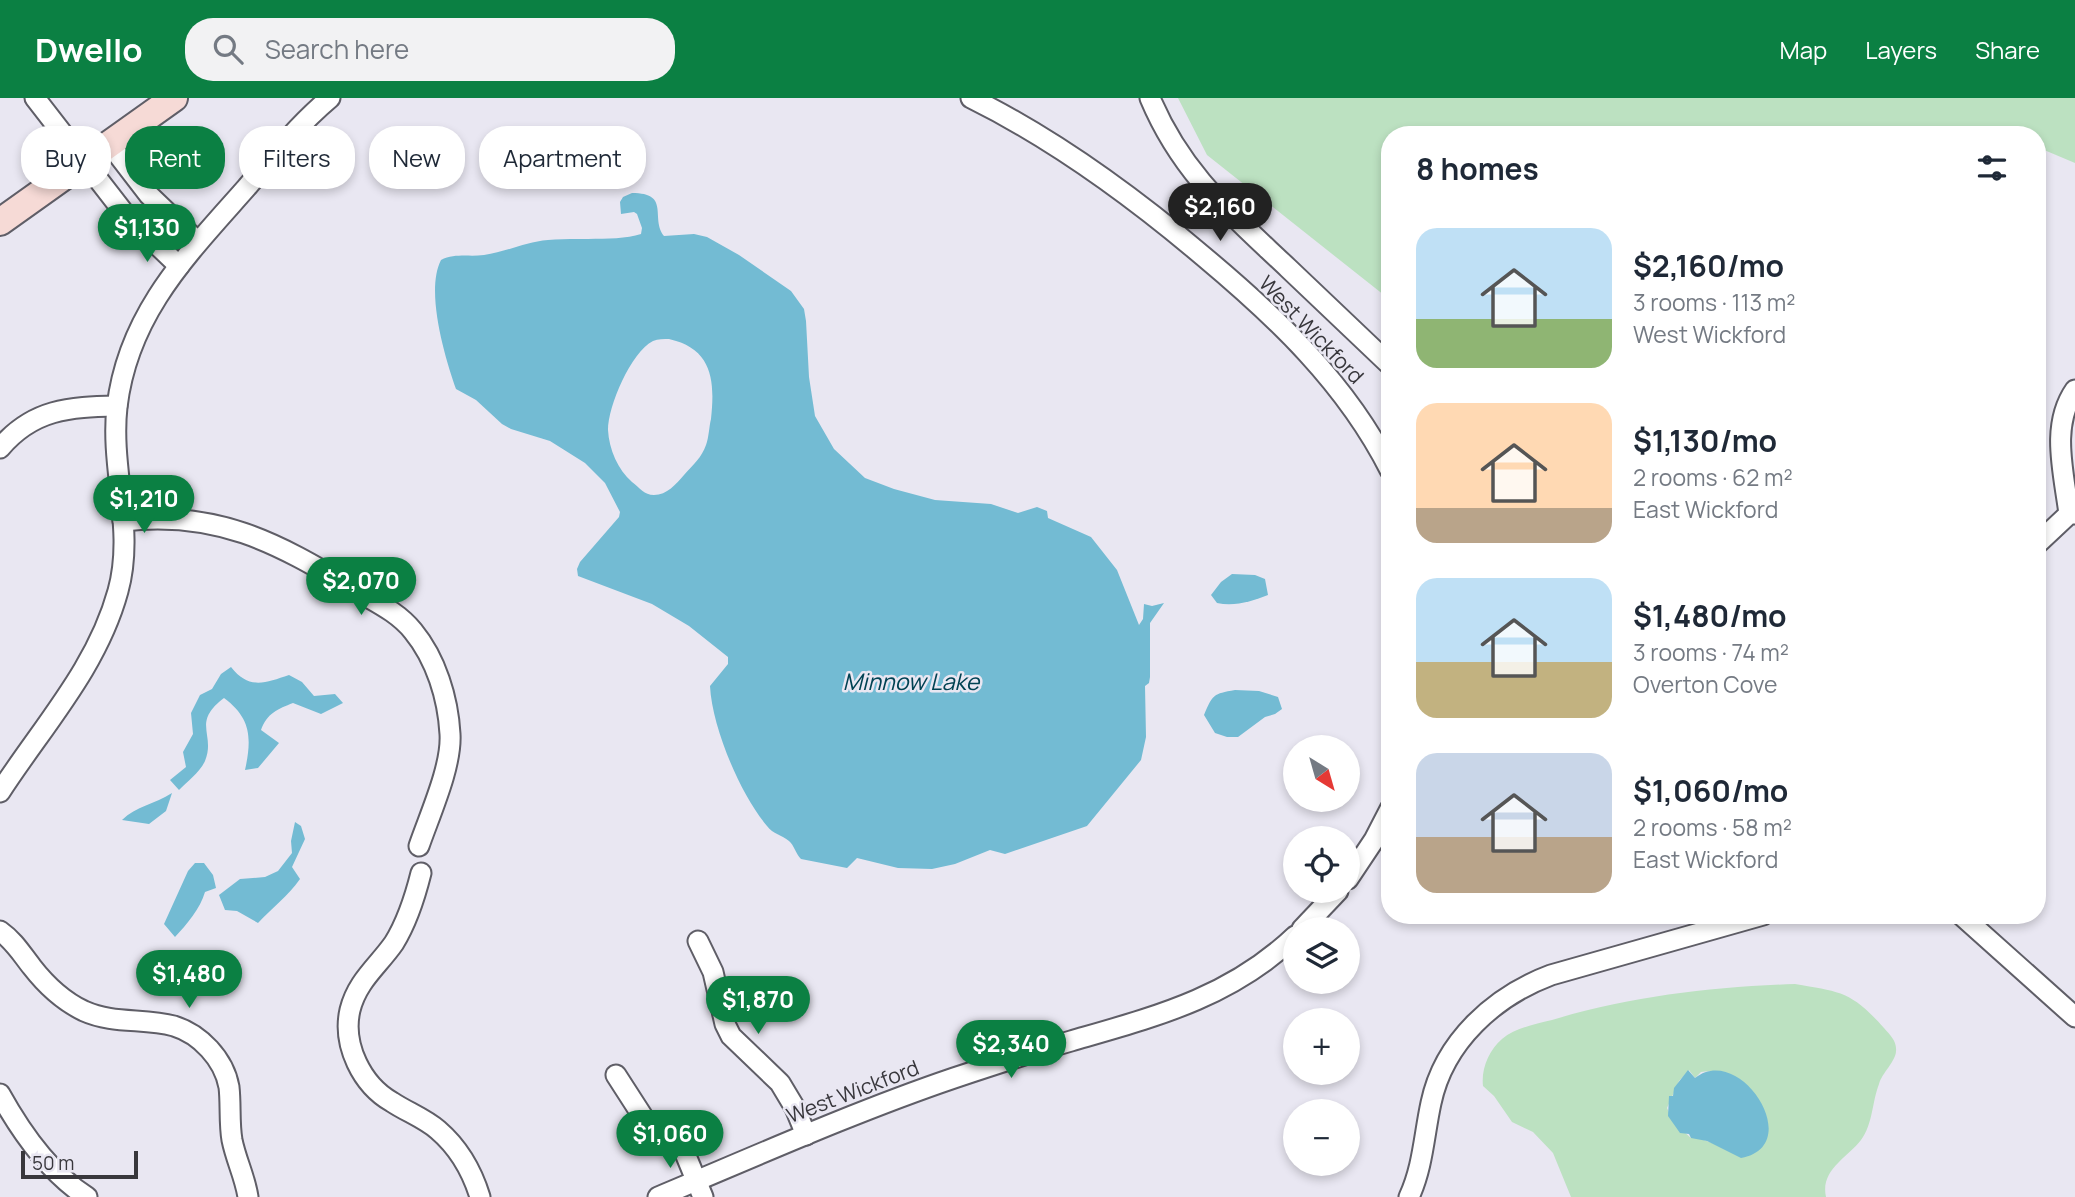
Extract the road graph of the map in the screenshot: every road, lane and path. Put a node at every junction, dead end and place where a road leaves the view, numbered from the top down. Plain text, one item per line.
1 (35, 98) edge
2 (174, 98) edge
3 (330, 98) edge
4 (971, 98) edge
5 (1150, 98) edge
6 (57, 126) edge
7 (111, 141) edge
8 (111, 147) edge
9 (45, 189) edge
10 (104, 189) edge
11 (175, 221) junction
12 (0, 222) edge
13 (198, 242) junction
14 (155, 244) junction
15 (178, 266) junction
16 (1381, 356) edge
17 (2075, 390) edge
18 (117, 406) junction
19 (0, 449) edge
20 (1381, 454) edge
21 (2072, 514) edge
22 (123, 521) junction
23 (2046, 536) edge
24 (1, 786) edge
25 (1381, 826) edge
26 (419, 846) dead end
27 (1360, 861) edge
28 (421, 873) dead end
29 (1327, 903) edge
30 (1313, 917) edge
31 (1731, 924) edge
32 (1971, 924) edge
33 (0, 931) edge
34 (698, 942) dead end
35 (1283, 946) edge
36 (2075, 1017) edge
37 (616, 1075) dead end
38 (0, 1094) edge
39 (806, 1135) junction
40 (700, 1189) edge
41 (83, 1196) edge
42 (248, 1197) edge
43 (480, 1197) edge
44 (658, 1197) edge
45 (1409, 1197) edge

1 - 6 street
2 - 7 street
3 - 13 street
4 - 20 street, West Wickford
5 - 16 street
8 - 11 street
9 - 12 street
10 - 14 street
11 - 13 street
11 - 14 street
13 - 15 street
14 - 15 street
15 - 18 street
17 - 21 street
18 - 19 street
18 - 22 street
21 - 23 street
22 - 24 street
22 - 26 street
25 - 27 street
28 - 43 street
29 - 30 street
31 - 45 street
32 - 36 street
33 - 42 street
34 - 39 street
35 - 39 street, West Wickford
37 - 40 street
38 - 41 street
39 - 40 street, West Wickford
40 - 44 street, West Wickford

